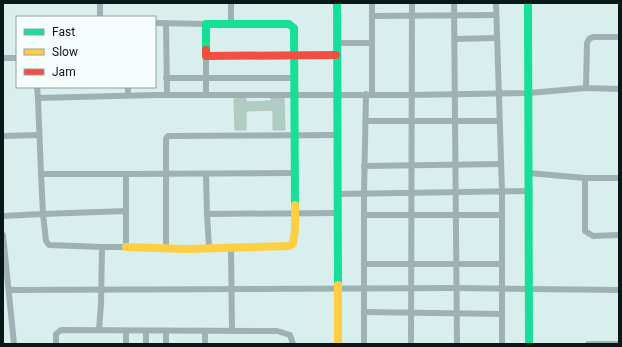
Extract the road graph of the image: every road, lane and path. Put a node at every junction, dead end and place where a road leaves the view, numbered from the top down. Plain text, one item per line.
1 (100, 3) edge
2 (231, 3) edge
3 (337, 3) edge
4 (372, 3) edge
5 (412, 3) edge
6 (454, 3) edge
7 (496, 3) edge
8 (528, 3) edge
9 (412, 15) junction
10 (454, 15) junction
11 (496, 15) junction
12 (100, 16) edge
13 (372, 16) junction
14 (156, 23) edge
15 (166, 23) junction
16 (231, 23) junction
17 (206, 24) junction
18 (619, 37) edge
19 (496, 38) junction
20 (454, 39) junction
21 (337, 43) junction
22 (372, 43) junction
23 (336, 55) junction
24 (206, 56) junction
25 (294, 56) junction
26 (3, 58) edge
27 (16, 58) edge
28 (166, 78) junction
29 (206, 78) junction
30 (294, 78) junction
31 (37, 88) edge
32 (128, 88) edge
33 (586, 88) junction
34 (619, 89) edge
35 (498, 93) junction
36 (529, 93) junction
37 (369, 94) junction
38 (455, 94) junction
39 (128, 95) junction
40 (166, 95) junction
41 (206, 95) junction
42 (294, 95) junction
43 (336, 95) junction
44 (412, 95) junction
45 (38, 98) junction
46 (366, 121) junction
47 (412, 121) junction
48 (456, 121) junction
49 (499, 121) junction
50 (294, 134) junction
51 (337, 134) junction
52 (39, 135) junction
53 (3, 136) edge
54 (501, 164) junction
55 (411, 165) junction
56 (456, 165) junction
57 (364, 166) junction
58 (294, 173) junction
59 (529, 173) junction
60 (41, 174) junction
61 (126, 174) junction
62 (166, 174) junction
63 (206, 174) junction
64 (585, 178) junction
65 (619, 178) edge
66 (456, 191) junction
67 (502, 191) junction
68 (530, 191) junction
69 (411, 192) junction
70 (364, 193) junction
71 (337, 194) junction
72 (126, 212) junction
73 (294, 213) junction
74 (337, 213) junction
75 (43, 214) junction
76 (207, 214) junction
77 (364, 215) junction
78 (411, 215) junction
79 (457, 215) junction
80 (502, 215) junction
81 (3, 216) edge
82 (3, 235) edge
83 (619, 235) edge
84 (102, 247) junction
85 (126, 247) junction
86 (209, 247) junction
87 (166, 248) junction
88 (231, 248) junction
89 (457, 263) junction
90 (365, 264) junction
91 (411, 264) junction
92 (502, 264) junction
93 (232, 288) junction
94 (338, 288) junction
95 (457, 288) junction
96 (502, 288) junction
97 (530, 288) junction
98 (102, 289) junction
99 (365, 289) junction
100 (411, 289) junction
101 (9, 290) junction
102 (619, 290) edge
103 (364, 312) junction
104 (411, 313) junction
105 (457, 314) junction
106 (502, 314) junction
107 (99, 330) junction
108 (126, 331) junction
109 (146, 331) junction
110 (166, 331) junction
111 (205, 331) junction
112 (232, 331) junction
113 (14, 344) edge
114 (56, 344) edge
115 (126, 344) edge
116 (146, 344) edge
117 (166, 344) edge
118 (205, 344) edge
119 (292, 344) edge
120 (338, 344) edge
121 (364, 344) edge
122 (411, 344) edge
123 (457, 344) edge
124 (502, 344) edge
125 (529, 344) edge
126 (588, 344) edge
127 (619, 344) edge

1 - 12 street
2 - 16 street
3 - 21 street
4 - 13 street
5 - 9 street
6 - 10 street
7 - 11 street
8 - 36 street
9 - 10 street
9 - 13 street
9 - 44 street
10 - 11 street
10 - 20 street
11 - 19 street
13 - 22 street
14 - 15 street
15 - 17 street
15 - 28 street
16 - 17 street
16 - 25 street
17 - 24 street
18 - 33 street
19 - 20 street
19 - 35 street
20 - 38 street
21 - 22 street
21 - 23 street
22 - 37 street
23 - 25 street
23 - 43 street
24 - 25 street
24 - 29 street
25 - 30 street
26 - 27 street
28 - 29 street
28 - 40 street
29 - 30 street
29 - 41 street
30 - 42 street
31 - 45 street
32 - 39 street
33 - 34 street
33 - 36 street
35 - 36 street
35 - 38 street
35 - 49 street
36 - 59 street
37 - 43 street
37 - 44 street
37 - 46 street
38 - 44 street
38 - 48 street
39 - 40 street
39 - 45 street
40 - 41 street
41 - 42 street
42 - 43 street
42 - 50 street
43 - 51 street
44 - 47 street
45 - 52 street
46 - 47 street
46 - 57 street
47 - 48 street
47 - 55 street
48 - 49 street
48 - 56 street
49 - 54 street
50 - 51 street
50 - 58 street
50 - 62 street
51 - 71 street
52 - 53 street
52 - 60 street
54 - 56 street
54 - 67 street
55 - 56 street
55 - 57 street
55 - 69 street
56 - 66 street
57 - 70 street
58 - 63 street
58 - 73 street
59 - 64 street
59 - 68 street
60 - 61 street
60 - 75 street
61 - 62 street
61 - 72 street
62 - 63 street
62 - 87 street
63 - 76 street
64 - 65 street
64 - 83 street
66 - 67 street
66 - 69 street
66 - 79 street
67 - 68 street
67 - 80 street
68 - 97 street
69 - 70 street
69 - 78 street
70 - 71 street
70 - 77 street
71 - 74 street
72 - 75 street
72 - 85 street
73 - 74 street
73 - 76 street
73 - 88 street
74 - 94 street
75 - 81 street
75 - 84 street
76 - 86 street
77 - 78 street
77 - 90 street
78 - 79 street
78 - 91 street
79 - 80 street
79 - 89 street
80 - 92 street
82 - 101 street
84 - 85 street
84 - 98 street
85 - 87 street
86 - 87 street
86 - 88 street
88 - 93 street
89 - 91 street
89 - 92 street
89 - 95 street
90 - 91 street
90 - 99 street
91 - 100 street
92 - 96 street
93 - 94 street
93 - 98 street
93 - 112 street
94 - 99 street
94 - 120 street
95 - 96 street
95 - 100 street
95 - 105 street
96 - 97 street
96 - 106 street
97 - 102 street
97 - 125 street
98 - 101 street
98 - 107 street
99 - 100 street
99 - 103 street
100 - 104 street
101 - 113 street
103 - 104 street
103 - 121 street
104 - 105 street
104 - 122 street
105 - 106 street
105 - 123 street
106 - 124 street
107 - 108 street
107 - 114 street
108 - 109 street
108 - 115 street
109 - 110 street
109 - 116 street
110 - 111 street
110 - 117 street
111 - 112 street
111 - 118 street
112 - 119 street
126 - 127 street

